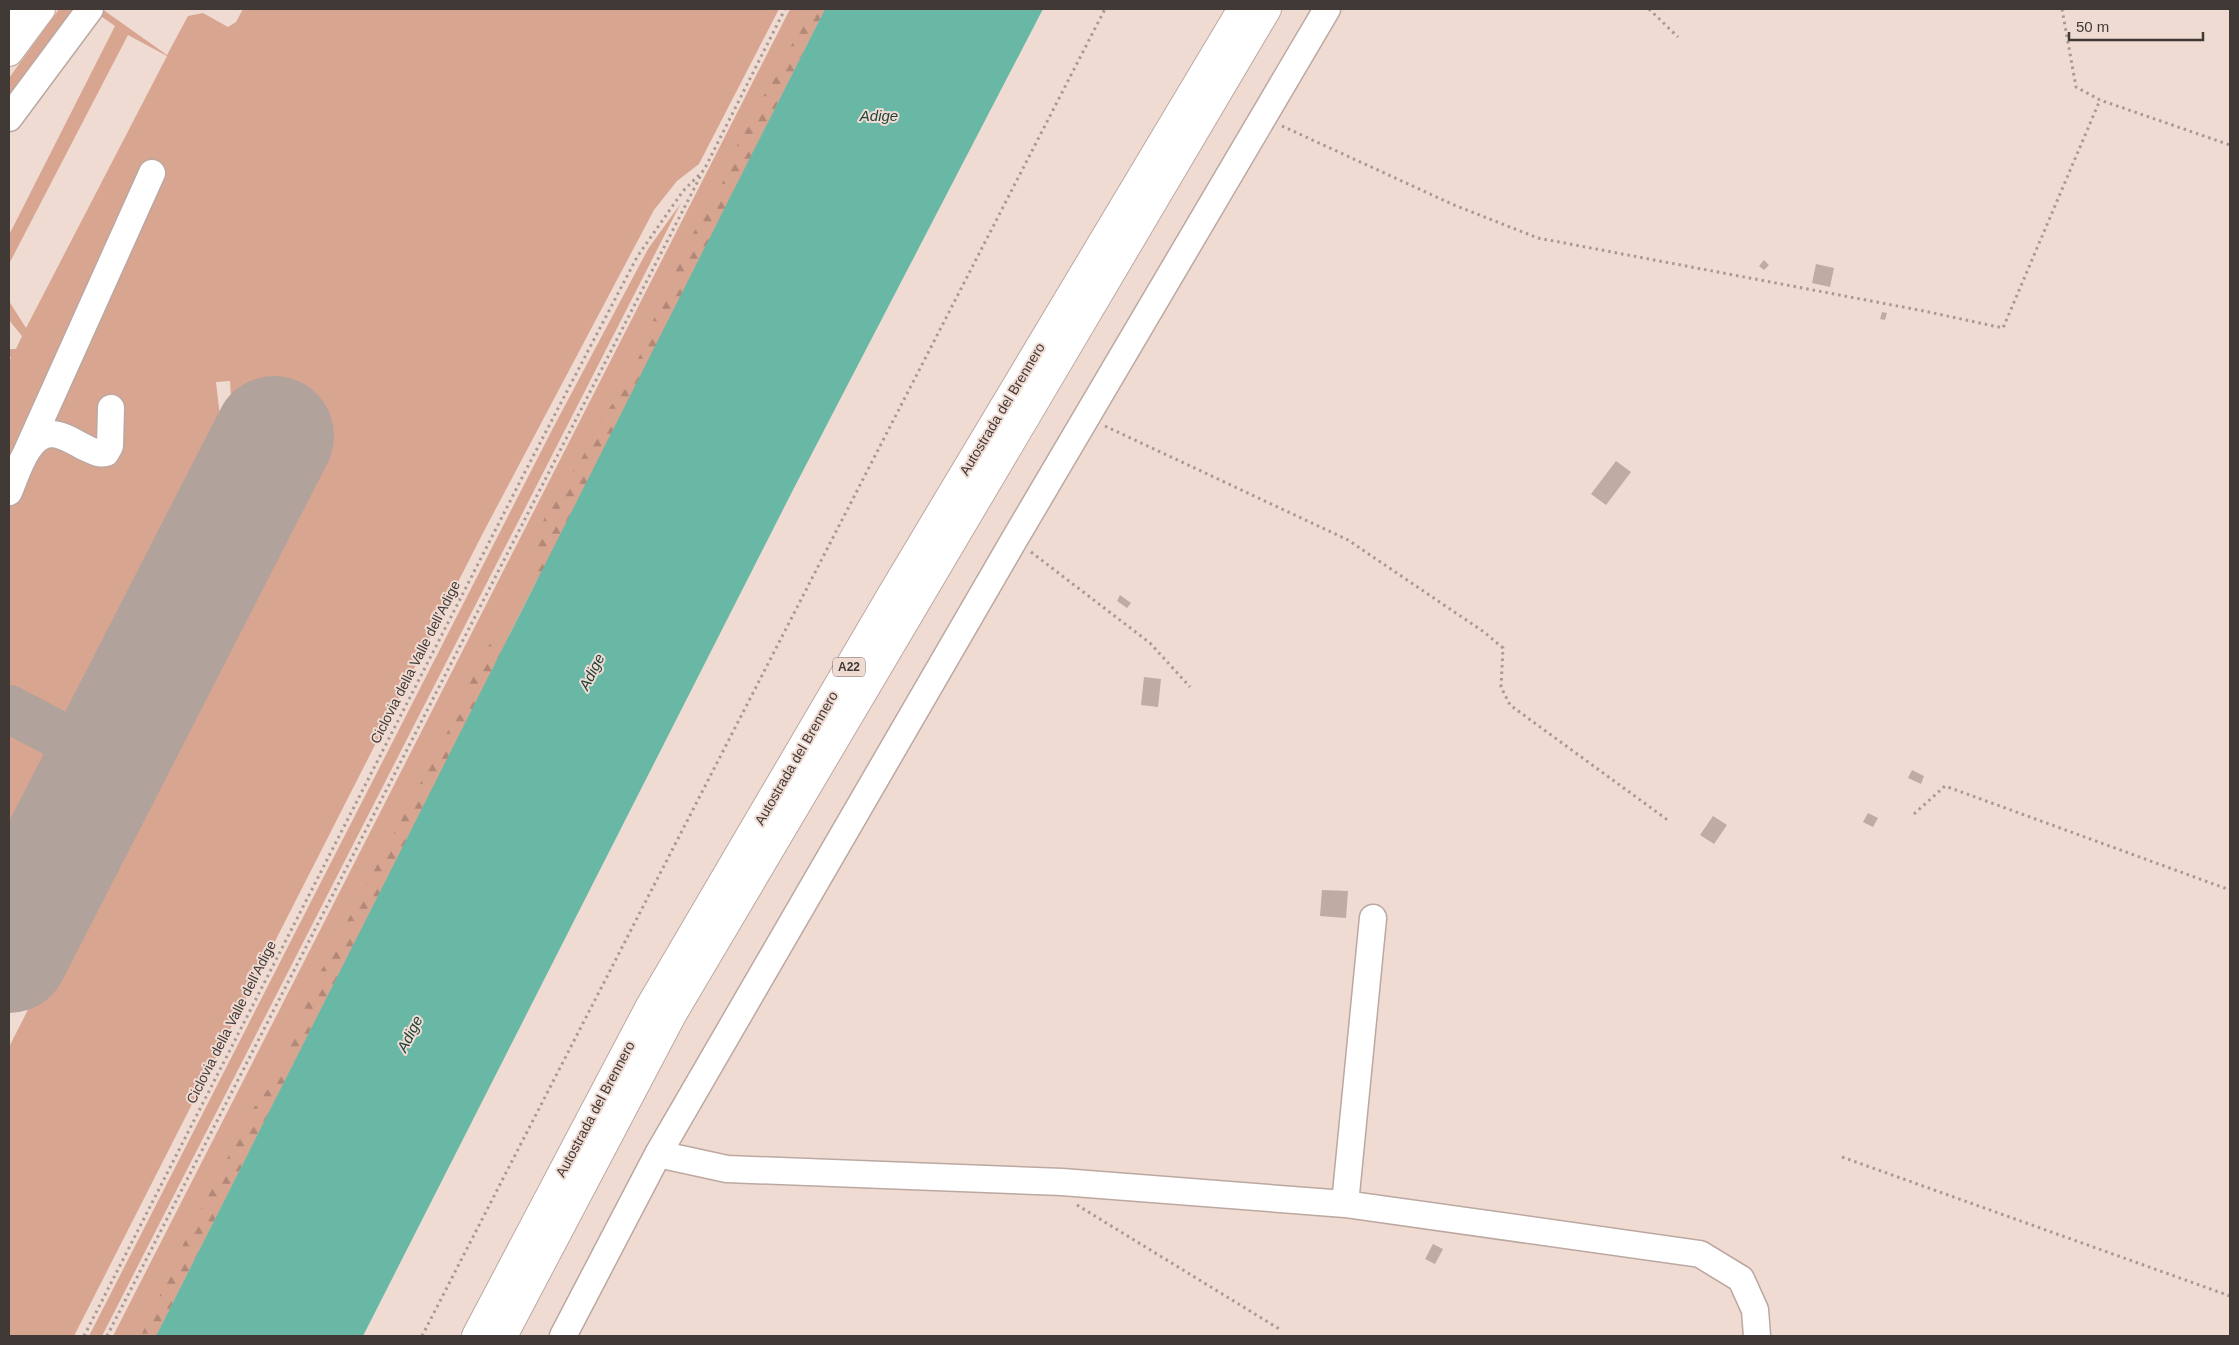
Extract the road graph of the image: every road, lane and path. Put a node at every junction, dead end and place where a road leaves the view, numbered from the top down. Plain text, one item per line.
1 (14, 9) edge
2 (41, 9) edge
3 (90, 9) edge
4 (785, 9) edge
5 (1105, 9) edge
6 (1242, 9) edge
7 (1267, 9) edge
8 (1327, 9) edge
9 (1649, 9) edge
10 (2062, 9) edge
11 (9, 16) edge
12 (1678, 37) dead end
13 (9, 52) edge
14 (2100, 100) junction
15 (1263, 117) junction
16 (9, 118) edge
17 (2230, 145) edge
18 (704, 170) junction
19 (152, 173) dead end
20 (111, 408) dead end
21 (1087, 416) junction
22 (26, 453) junction
23 (9, 492) edge
24 (1014, 540) junction
25 (1190, 687) dead end
26 (1914, 814) dead end
27 (1669, 821) dead end
28 (2230, 890) edge
29 (1373, 918) dead end
30 (658, 1154) junction
31 (1842, 1157) dead end
32 (1074, 1203) dead end
33 (1345, 1204) junction
34 (2230, 1296) edge
35 (1281, 1330) dead end
36 (84, 1336) edge
37 (107, 1336) edge
38 (422, 1336) edge
39 (476, 1336) edge
40 (503, 1336) edge
41 (563, 1336) edge
42 (1757, 1336) edge

1 - 11 highway
2 - 13 highway
3 - 16 street
4 - 18 path, Ciclovia della Valle dell'Adige
5 - 38 path
6 - 39 highway, Autostrada del Brennero / A22
7 - 40 highway, Autostrada del Brennero / A22
8 - 15 street
9 - 12 path
10 - 14 path
14 - 15 path
14 - 17 path
15 - 21 street
18 - 36 path, Ciclovia della Valle dell'Adige
18 - 37 path
19 - 22 street
20 - 22 street
21 - 24 street
21 - 27 path
22 - 23 street
24 - 25 path
24 - 30 street
26 - 28 path
29 - 33 street
30 - 33 street
30 - 41 street
31 - 34 path
32 - 35 path
33 - 42 street

